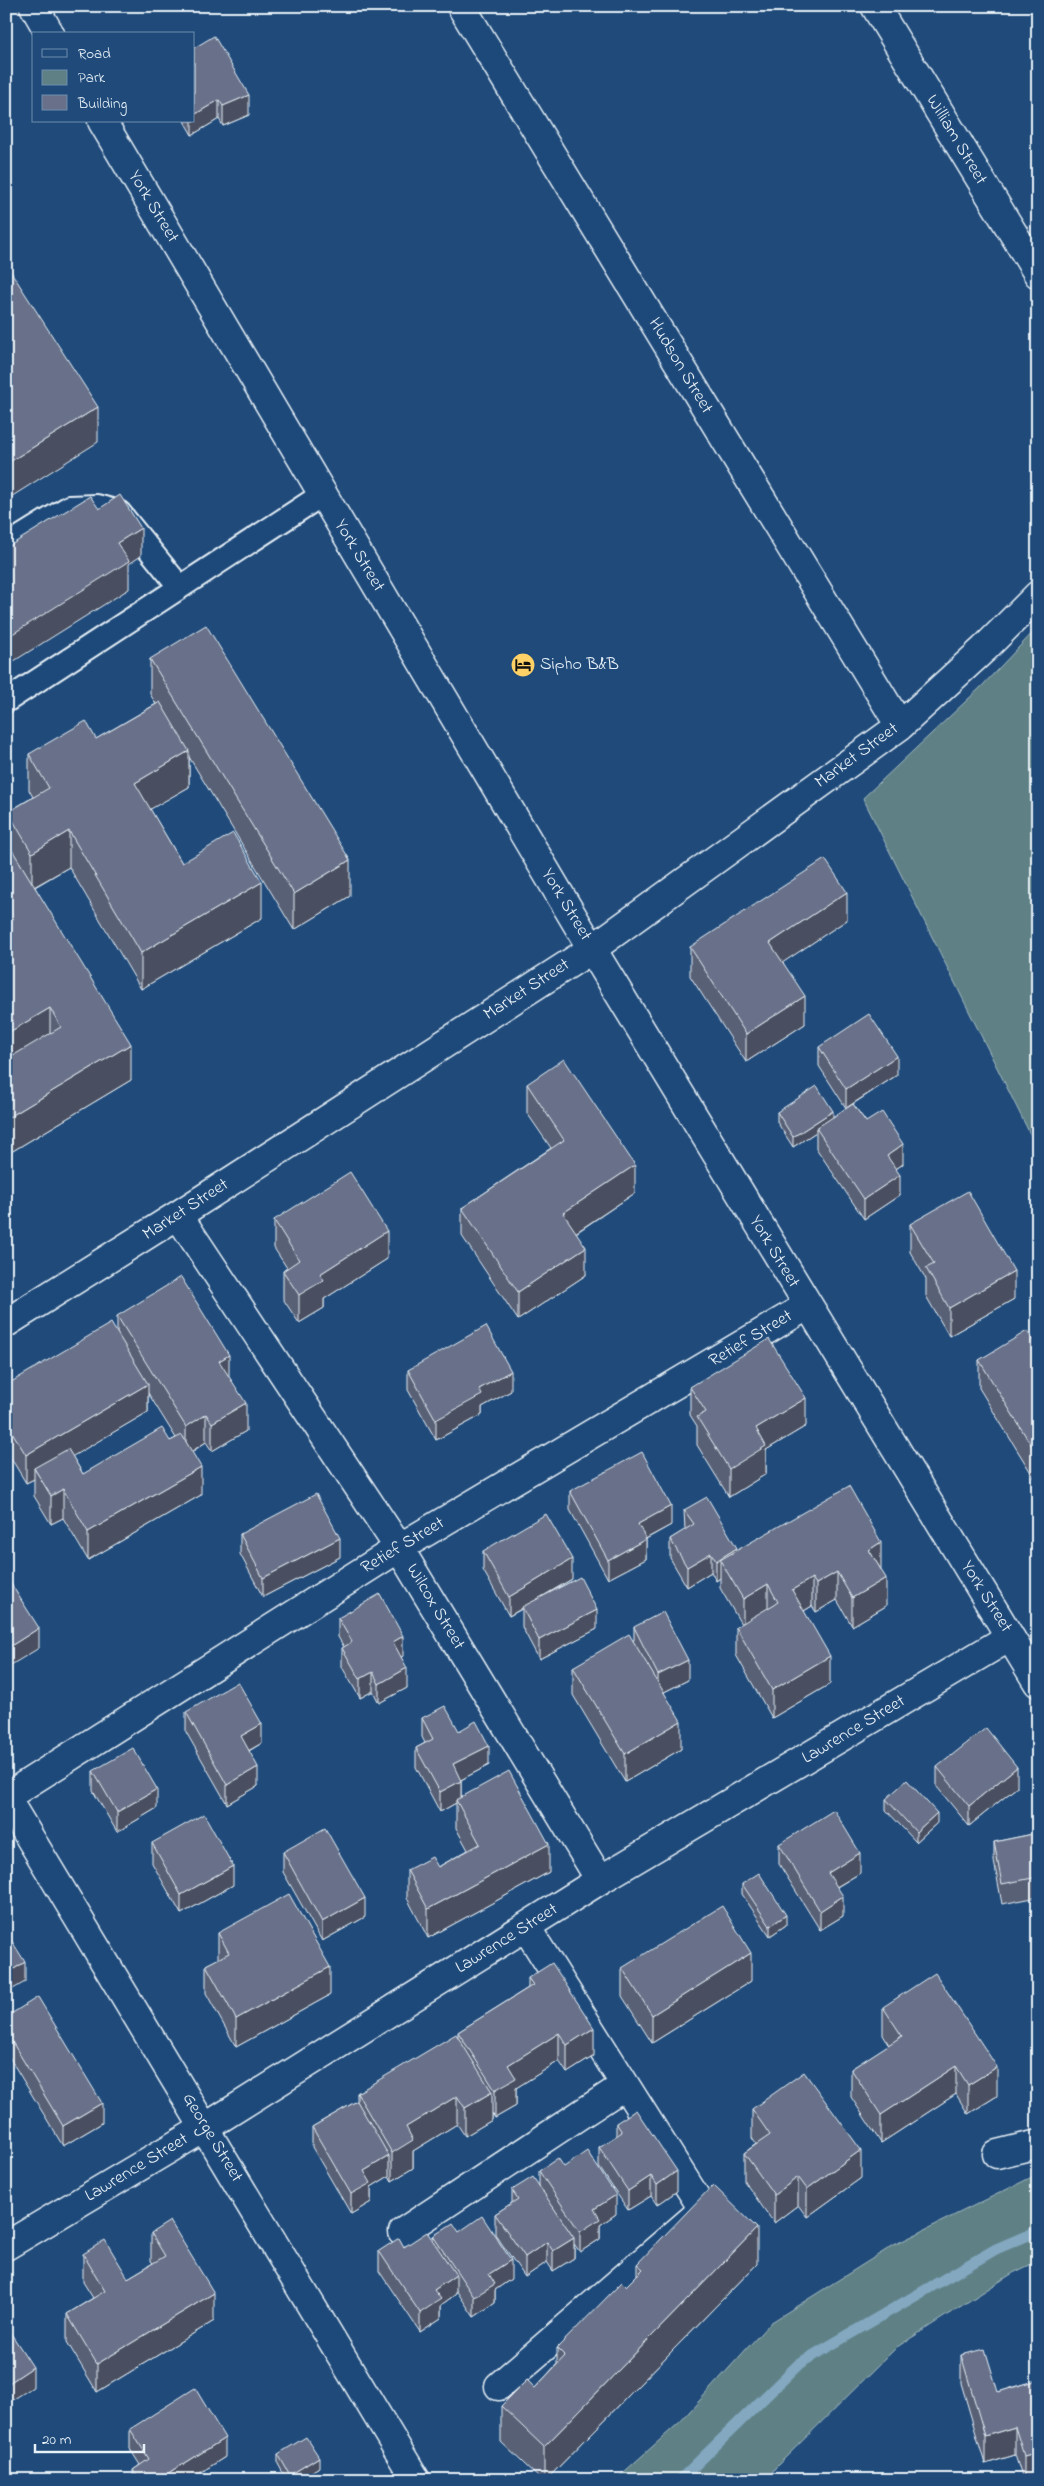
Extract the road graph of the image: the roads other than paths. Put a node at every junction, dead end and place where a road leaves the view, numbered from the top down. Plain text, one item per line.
1 (34, 6) edge
2 (461, 6) edge
3 (875, 6) edge
4 (49, 32) edge
5 (103, 122) edge
6 (1038, 274) edge
7 (323, 494) junction
8 (6, 546) edge
9 (179, 586) junction
10 (1038, 595) edge
11 (6, 701) edge
12 (900, 726) junction
13 (592, 949) junction
14 (178, 1215) junction
15 (807, 1306) junction
16 (6, 1323) edge
17 (399, 1548) junction
18 (1010, 1637) junction
19 (1038, 1683) edge
20 (6, 1798) edge
21 (600, 1880) junction
22 (526, 1927) junction
23 (626, 2085) junction
24 (206, 2127) junction
25 (1038, 2144) edge
26 (997, 2154) dead end
27 (404, 2232) dead end
28 (7, 2244) edge
29 (499, 2386) dead end
30 (411, 2478) edge

1 - 4 street
2 - 12 street, Hudson Street
3 - 6 street, William Street
5 - 7 street, York Street
7 - 9 lane
7 - 13 street, York Street
8 - 9 lane
9 - 11 lane
10 - 12 street, Market Street
12 - 13 street, Market Street
13 - 14 street, Market Street
13 - 15 street, York Street
14 - 16 street, Market Street
14 - 17 street, Wilcox Street
15 - 17 street, Retief Street
15 - 18 street, York Street
17 - 20 street, Retief Street
17 - 21 street, Wilcox Street
18 - 19 street, York Street
18 - 21 street, Lawrence Street
20 - 24 street, George Street
21 - 22 street, Lawrence Street
22 - 23 street
22 - 24 street, Lawrence Street
23 - 27 street
23 - 29 street
24 - 28 street, Lawrence Street
24 - 30 street, George Street
25 - 26 street

